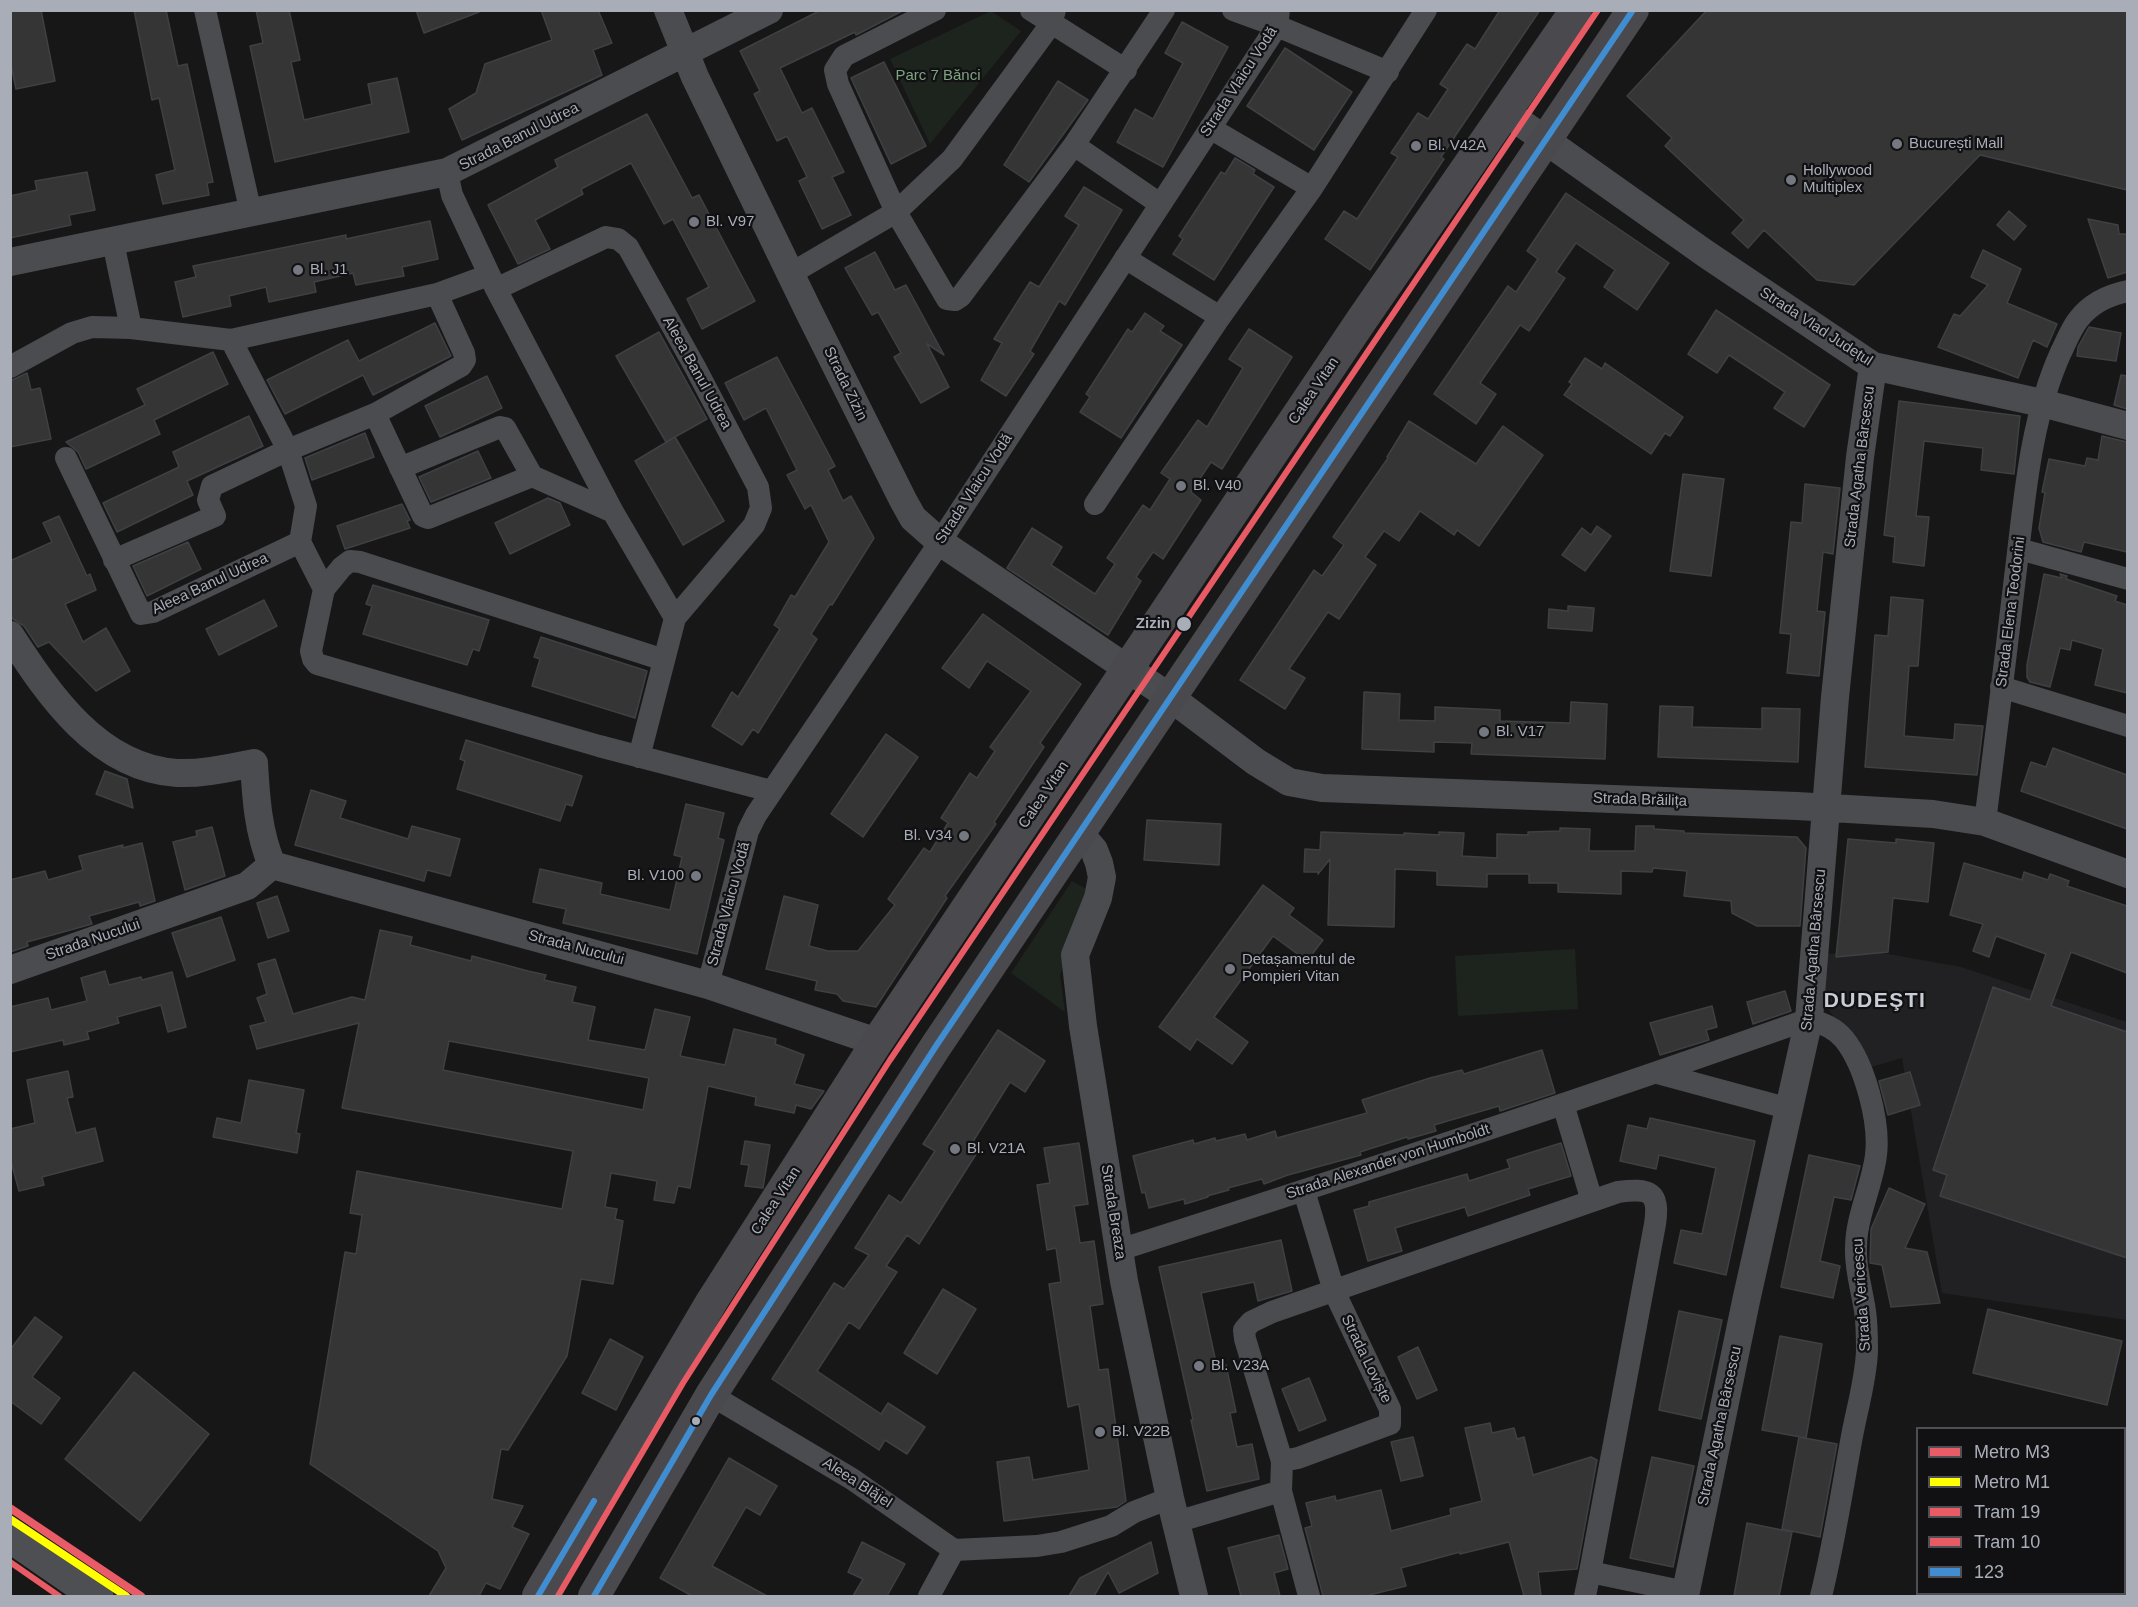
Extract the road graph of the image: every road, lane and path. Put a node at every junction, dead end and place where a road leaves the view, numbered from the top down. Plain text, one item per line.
1 (205, 10) edge
2 (668, 10) edge
3 (769, 10) edge
4 (935, 10) edge
5 (1031, 10) edge
6 (1164, 10) edge
7 (1233, 10) edge
8 (1426, 10) edge
9 (1576, 10) edge
10 (1633, 10) edge
11 (1053, 17) edge
12 (1278, 18) edge
13 (685, 54) junction
14 (1126, 70) junction
15 (1388, 72) junction
16 (1507, 113) junction
17 (1210, 128) junction
18 (1545, 139) junction
19 (1074, 145) junction
20 (447, 172) junction
21 (1312, 188) junction
22 (1160, 204) junction
23 (896, 212) junction
24 (251, 213) junction
25 (113, 242) junction
26 (1125, 258) junction
27 (10, 262) edge
28 (790, 274) junction
29 (492, 282) junction
30 (2127, 291) edge
31 (437, 294) junction
32 (1220, 316) junction
33 (131, 328) junction
34 (231, 340) junction
35 (1873, 366) junction
36 (10, 367) edge
37 (2042, 403) junction
38 (375, 414) junction
39 (2127, 426) edge
40 (288, 450) junction
41 (66, 458) dead end
42 (400, 468) junction
43 (532, 476) junction
44 (1095, 504) dead end
45 (613, 512) junction
46 (300, 542) junction
47 (940, 542) junction
48 (2019, 549) junction
49 (114, 560) junction
50 (2127, 579) edge
51 (324, 589) junction
52 (675, 618) junction
53 (10, 635) edge
54 (664, 660) junction
55 (1128, 669) junction
56 (2001, 687) junction
57 (1171, 698) junction
58 (2127, 726) edge
59 (639, 757) junction
60 (771, 791) junction
61 (1826, 808) junction
62 (1985, 822) junction
63 (1080, 834) junction
64 (272, 865) junction
65 (2127, 874) edge
66 (10, 970) edge
67 (708, 985) junction
68 (1809, 1019) junction
69 (878, 1042) junction
70 (1657, 1073) junction
71 (1563, 1104) junction
72 (1790, 1109) junction
73 (1304, 1191) junction
74 (1592, 1201) junction
75 (1119, 1250) junction
76 (1334, 1291) junction
77 (711, 1395) junction
78 (1282, 1461) junction
79 (1281, 1491) junction
80 (1173, 1510) junction
81 (10, 1536) edge
82 (954, 1550) junction
83 (1590, 1572) junction
84 (1686, 1594) edge
85 (97, 1596) edge
86 (538, 1596) edge
87 (594, 1596) edge
88 (929, 1596) edge
89 (1194, 1596) edge
90 (1309, 1596) edge
91 (1585, 1596) edge
92 (1821, 1596) edge

1 - 24 street
2 - 13 street, Strada Zizin
3 - 13 street, Strada Banul Udrea
4 - 23 street
5 - 11 street
6 - 14 street
7 - 12 street
8 - 15 street
9 - 16 main road, Calea Vitan
10 - 18 main road
11 - 14 street
11 - 23 street
12 - 15 street
12 - 17 street, Strada Vlaicu Vodă
13 - 20 street, Strada Banul Udrea
13 - 28 street, Strada Zizin
14 - 19 street
15 - 21 street
16 - 18 street, Strada Vlad Județul
16 - 55 main road, Calea Vitan
17 - 21 street
17 - 22 street, Strada Vlaicu Vodă
18 - 35 street, Strada Vlad Județul
18 - 57 main road
19 - 22 street
19 - 23 street
20 - 24 street, Strada Banul Udrea
20 - 29 street
21 - 32 street
22 - 26 street, Strada Vlaicu Vodă
23 - 28 street
24 - 25 street, Strada Banul Udrea
25 - 27 street, Strada Banul Udrea
25 - 33 street
26 - 32 street
26 - 47 street, Strada Vlaicu Vodă
28 - 47 street, Strada Zizin
29 - 31 street, Aleea Banul Udrea
29 - 45 street
29 - 52 street, Aleea Banul Udrea
30 - 37 street, Strada Elena Teodorini
31 - 34 street, Aleea Banul Udrea
31 - 38 street
32 - 44 street
33 - 34 street, Aleea Banul Udrea
33 - 36 street
34 - 40 street
35 - 37 street, Strada Vlad Județul
35 - 61 street, Strada Agatha Bârsescu
37 - 39 street, Strada Vlad Județul
37 - 48 street, Strada Elena Teodorini
38 - 40 street
38 - 42 street
40 - 46 street
40 - 49 street
41 - 49 street, Aleea Banul Udrea
42 - 43 street
42 - 43 street
43 - 45 street
45 - 52 street
46 - 49 street, Aleea Banul Udrea
46 - 51 street
47 - 55 street, Strada Zizin
47 - 60 street, Strada Vlaicu Vodă
48 - 50 street
48 - 56 street, Strada Elena Teodorini
51 - 54 street
51 - 59 street
52 - 54 street, Aleea Banul Udrea
53 - 64 street
54 - 59 street, Aleea Banul Udrea
55 - 57 street, Strada Brăilița
55 - 69 main road, Calea Vitan
56 - 58 street
56 - 62 street, Strada Elena Teodorini
57 - 61 street, Strada Brăilița
57 - 63 main road
59 - 60 street
60 - 67 street, Strada Vlaicu Vodă
61 - 62 street, Strada Brăilița
61 - 68 street, Strada Agatha Bârsescu
62 - 65 street, Strada Brăilița
63 - 75 street, Strada Breaza
63 - 77 main road
64 - 66 street, Strada Nucului
64 - 67 street, Strada Nucului
67 - 69 street, Strada Nucului
68 - 70 street, Strada Alexander von Humboldt
68 - 72 street, Strada Agatha Bârsescu
68 - 92 street, Strada Vericescu
69 - 86 main road, Calea Vitan
70 - 71 street, Strada Alexander von Humboldt
70 - 72 street
71 - 73 street, Strada Alexander von Humboldt
71 - 74 street
72 - 84 street, Strada Agatha Bârsescu
73 - 75 street, Strada Alexander von Humboldt
73 - 76 street, Strada Loviște
74 - 76 street
74 - 83 street
75 - 80 street, Strada Breaza
76 - 78 street
76 - 78 street, Strada Loviște
77 - 82 street, Aleea Blăjel
77 - 87 main road
78 - 79 street
79 - 80 street
79 - 90 street
80 - 82 street
80 - 89 street, Strada Breaza
81 - 85 main road
82 - 88 street
83 - 84 street
83 - 91 street

